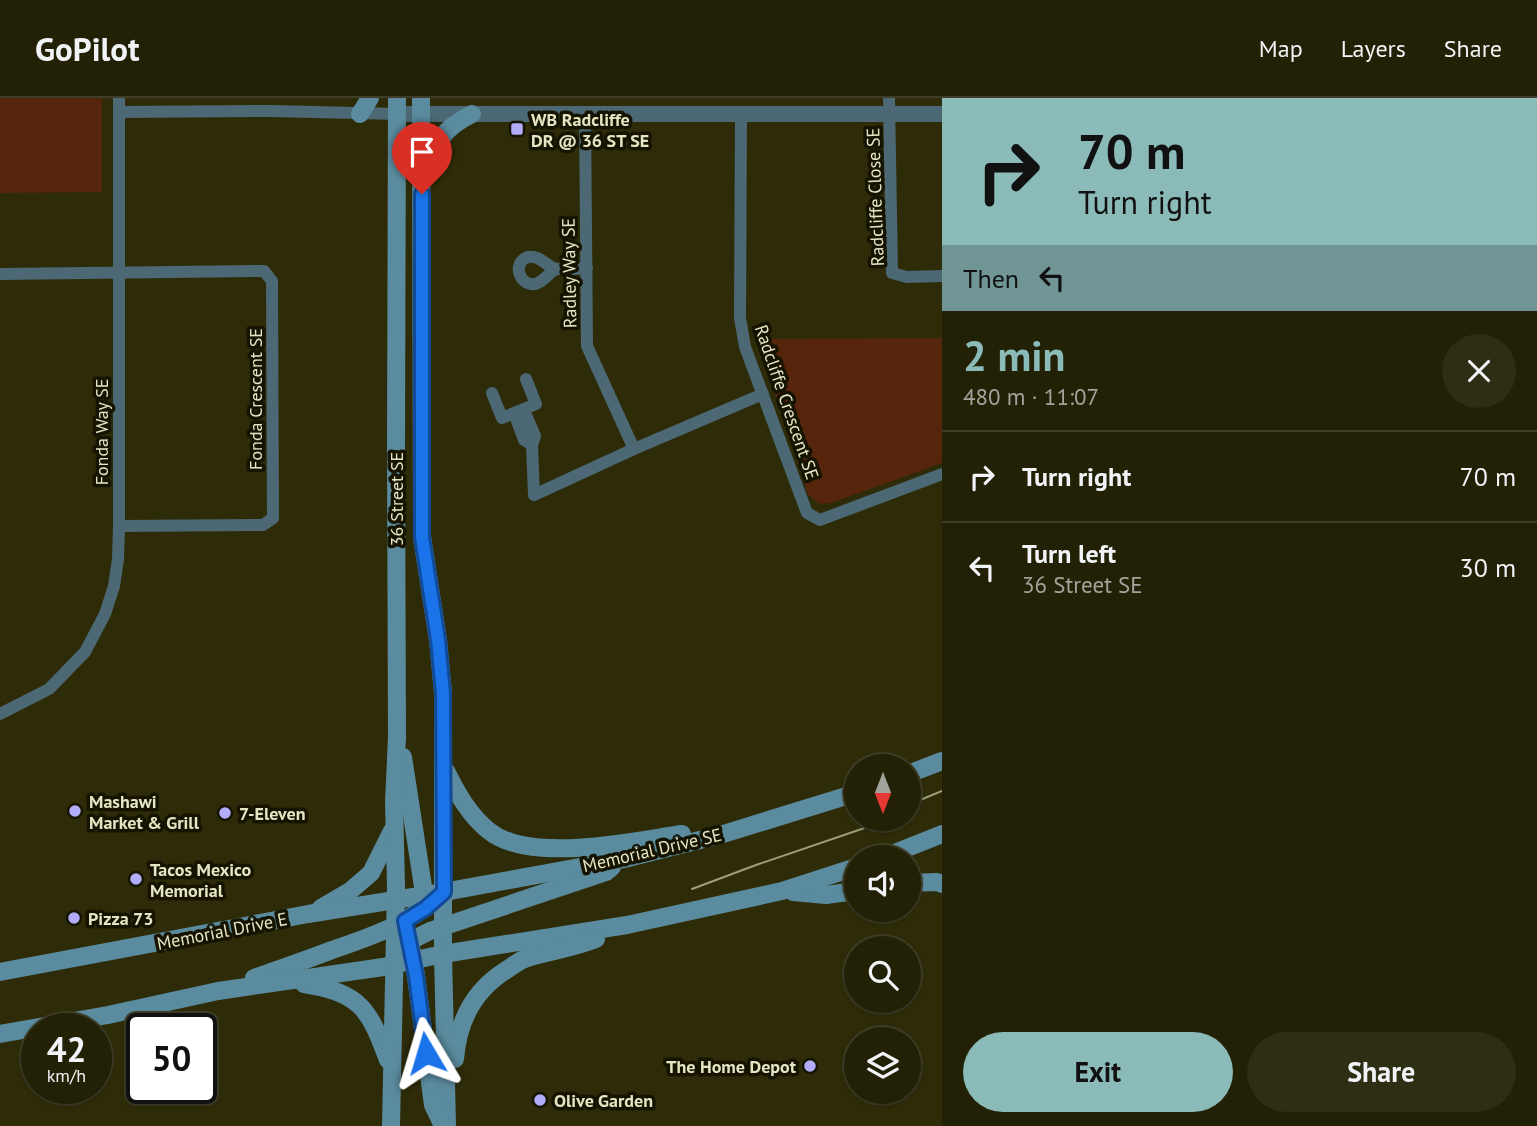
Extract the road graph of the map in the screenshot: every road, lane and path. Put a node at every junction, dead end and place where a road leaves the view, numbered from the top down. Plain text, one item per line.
1 (370, 98) edge
2 (273, 104) edge
3 (119, 105) edge
4 (397, 106) edge
5 (421, 106) edge
6 (889, 106) edge
7 (360, 114) junction
8 (472, 114) junction
9 (585, 114) junction
10 (741, 114) junction
11 (942, 114) edge
12 (422, 194) junction
13 (587, 268) junction
14 (555, 269) dead end
15 (0, 274) edge
16 (118, 274) junction
17 (942, 276) edge
18 (526, 379) dead end
19 (492, 393) dead end
20 (763, 394) junction
21 (519, 414) junction
22 (634, 449) junction
23 (942, 474) edge
24 (119, 526) junction
25 (0, 715) edge
26 (397, 737) junction
27 (942, 761) edge
28 (444, 768) junction
29 (921, 769) edge
30 (844, 797) edge
31 (394, 827) junction
32 (942, 834) edge
33 (720, 835) junction
34 (914, 845) edge
35 (624, 859) junction
36 (844, 871) edge
37 (921, 883) edge
38 (942, 884) edge
39 (782, 891) junction
40 (444, 892) junction
41 (844, 893) edge
42 (394, 899) junction
43 (425, 902) junction
44 (308, 914) junction
45 (400, 924) junction
46 (627, 925) junction
47 (436, 928) junction
48 (410, 941) junction
49 (443, 954) junction
50 (414, 960) junction
51 (393, 965) junction
52 (4, 972) edge
53 (289, 981) junction
54 (218, 991) junction
55 (0, 1034) edge
56 (391, 1069) junction
57 (447, 1103) junction
58 (391, 1126) edge
59 (445, 1126) edge

1 - 7 main road
2 - 3 street
2 - 7 street
3 - 16 street, Fonda Way SE
4 - 5 street
4 - 7 street
4 - 26 main road, 36 Street SE
5 - 8 street
5 - 12 main road, 36 Street SE
6 - 10 street
6 - 11 street
6 - 17 street, Radcliffe Close SE
8 - 9 street
8 - 12 main road
9 - 10 street
9 - 13 street, Radley Way SE
10 - 20 street, Radcliffe Crescent SE
12 - 28 main road, 36 Street SE
13 - 14 street
13 - 22 street, Radley Way SE
15 - 16 street
16 - 24 street, Fonda Way SE
16 - 24 street, Fonda Crescent SE
18 - 21 street
19 - 21 street
20 - 22 street
20 - 23 street, Radcliffe Crescent SE
21 - 22 street
24 - 25 street, Fonda Way SE
26 - 31 main road, 36 Street SE
26 - 43 main road
27 - 29 main road
28 - 33 main road
28 - 40 main road, 36 Street SE
30 - 33 main road, Memorial Drive SE
31 - 42 main road, 36 Street SE
31 - 44 main road
32 - 34 main road
33 - 35 main road, Memorial Drive SE
35 - 40 main road, Memorial Drive SE
35 - 47 main road
36 - 39 main road
37 - 38 main road
39 - 41 main road
39 - 46 main road
40 - 43 main road, Memorial Drive E
40 - 47 main road, 36 Street SE
42 - 43 main road, Memorial Drive E
42 - 44 main road, Memorial Drive E
42 - 45 main road, 36 Street SE
43 - 45 main road
43 - 47 main road
44 - 52 main road, Memorial Drive E
45 - 48 main road
45 - 51 main road
45 - 54 main road
46 - 49 main road
46 - 57 main road
47 - 48 main road
47 - 49 main road
48 - 50 main road
48 - 51 main road
49 - 50 main road
49 - 57 main road
50 - 51 main road
50 - 59 main road
51 - 53 main road
51 - 56 main road
53 - 54 main road
53 - 56 main road
54 - 55 main road
56 - 58 main road
57 - 59 main road

